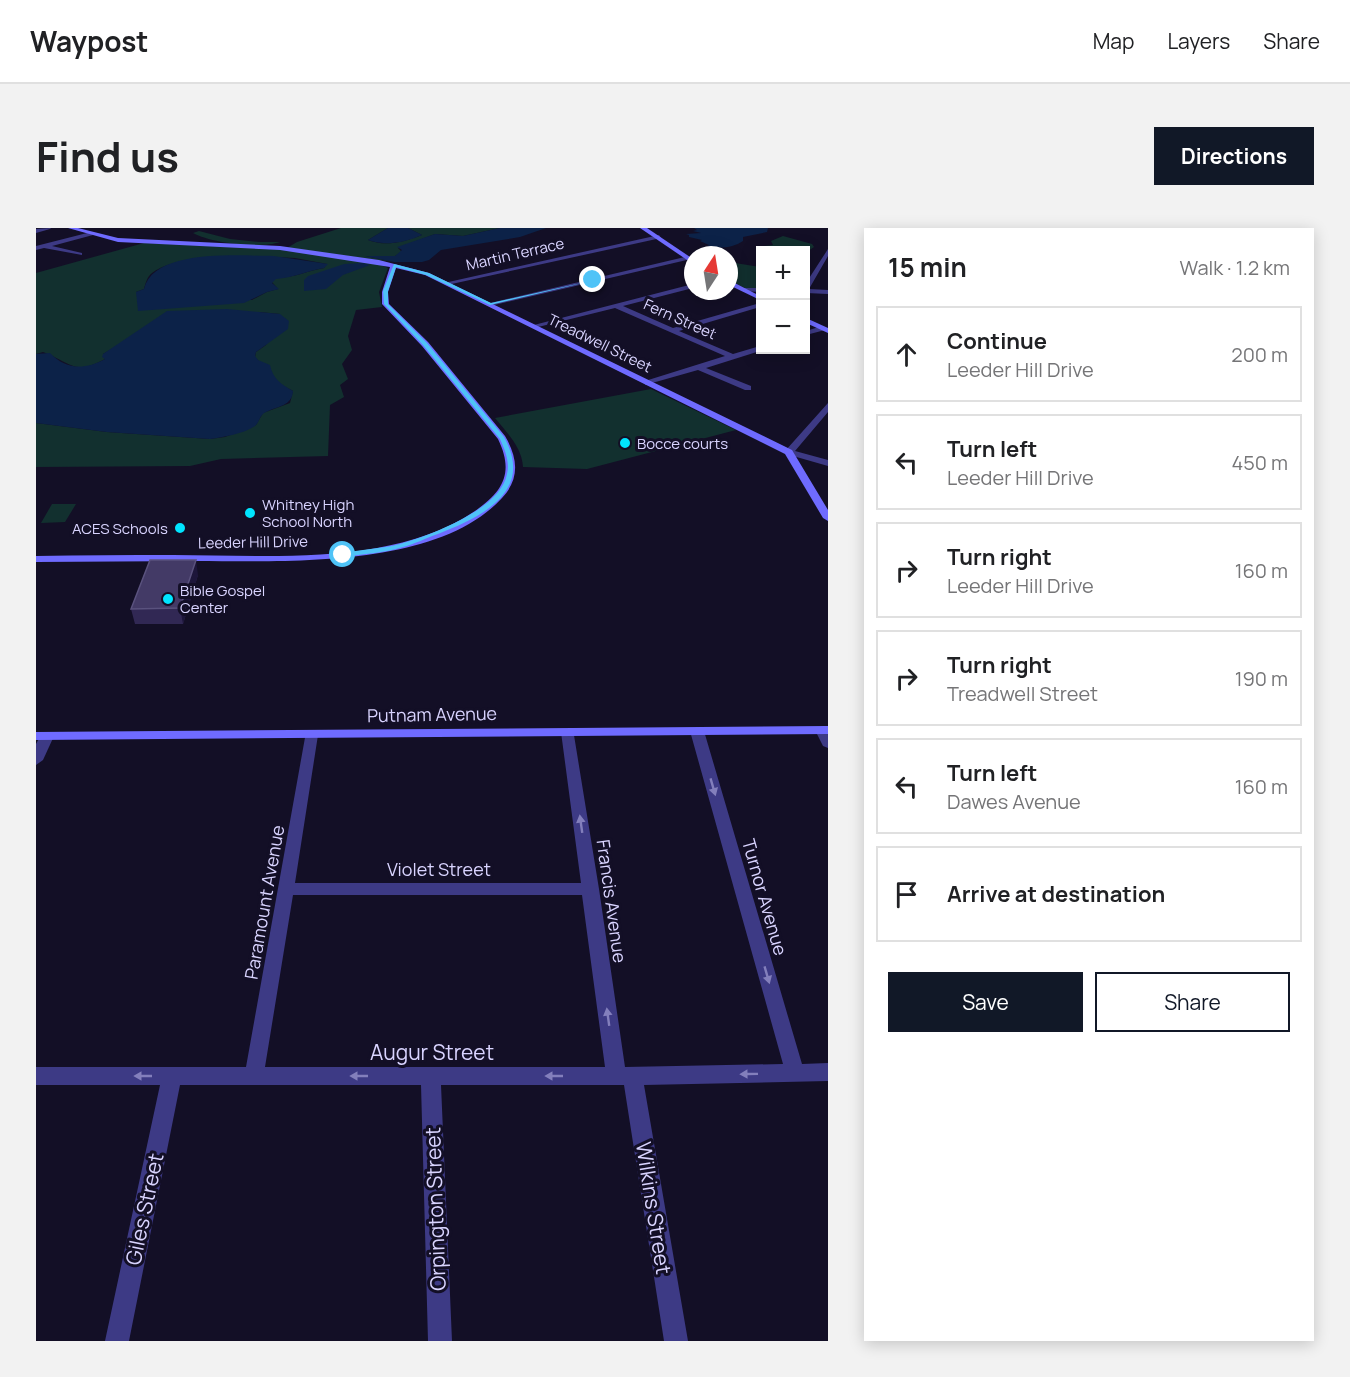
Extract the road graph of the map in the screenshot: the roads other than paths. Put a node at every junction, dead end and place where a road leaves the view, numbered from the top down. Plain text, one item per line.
1 (48, 228) edge
2 (73, 228) edge
3 (643, 228) edge
4 (36, 231) edge
5 (91, 234) junction
6 (659, 237) junction
7 (45, 246) junction
8 (36, 248) edge
9 (828, 251) edge
10 (80, 254) dead end
11 (684, 255) edge
12 (684, 262) edge
13 (394, 265) junction
14 (447, 283) junction
15 (810, 283) edge
16 (738, 287) edge
17 (684, 288) edge
18 (744, 290) junction
19 (756, 290) edge
20 (810, 290) edge
21 (828, 292) edge
22 (756, 296) edge
23 (490, 304) junction
24 (617, 306) junction
25 (756, 306) edge
26 (810, 322) edge
27 (534, 326) junction
28 (673, 330) junction
29 (825, 330) edge
30 (810, 332) edge
31 (756, 349) edge
32 (733, 357) junction
33 (698, 367) junction
34 (648, 383) junction
35 (748, 388) dead end
36 (828, 406) edge
37 (815, 423) junction
38 (828, 426) edge
39 (789, 452) junction
40 (828, 463) edge
41 (828, 518) edge
42 (36, 559) edge
43 (697, 731) junction
44 (568, 732) junction
45 (826, 734) edge
46 (311, 735) junction
47 (42, 736) edge
48 (36, 760) edge
49 (287, 889) junction
50 (591, 889) junction
51 (828, 1072) edge
52 (795, 1073) junction
53 (624, 1075) junction
54 (36, 1076) edge
55 (172, 1076) junction
56 (254, 1076) junction
57 (431, 1076) junction
58 (117, 1341) edge
59 (440, 1341) edge
60 (676, 1341) edge

1 - 4 street
2 - 5 street, Treadwell Street
3 - 6 street
5 - 7 street
5 - 13 street, Treadwell Street
6 - 11 street
6 - 14 street, Martin Terrace
7 - 8 street
7 - 10 street
9 - 15 street
12 - 23 street
13 - 14 street, Treadwell Street
13 - 42 street, Leeder Hill Drive
14 - 23 street, Treadwell Street
16 - 18 street
17 - 24 street
18 - 19 street
18 - 22 street
20 - 21 street
23 - 27 street, Treadwell Street
24 - 27 street
24 - 28 street, Fern Street
25 - 28 street
26 - 29 street
27 - 34 street, Treadwell Street
28 - 32 street, Fern Street
29 - 30 street
31 - 32 street
32 - 33 street
33 - 34 street
33 - 35 street
34 - 39 street, Treadwell Street
36 - 37 street
37 - 38 street
37 - 39 street
39 - 40 street, Treadwell Street
39 - 41 street
43 - 44 street, Putnam Avenue
43 - 45 street, Putnam Avenue
43 -> 52 street, Turnor Avenue
44 - 46 street, Putnam Avenue
50 -> 44 street, Francis Avenue
46 - 47 street, Putnam Avenue
46 - 49 street, Paramount Avenue
47 - 48 street
49 - 50 street, Violet Street
49 - 56 street, Paramount Avenue
53 -> 50 street, Francis Avenue
51 - 52 street, Augur Street
52 -> 53 street, Augur Street
53 -> 57 street, Augur Street
53 - 60 street, Wilkins Street
55 -> 54 street, Augur Street
55 - 56 street, Augur Street
55 - 58 street, Giles Street
57 -> 56 street, Augur Street
57 - 59 street, Orpington Street

